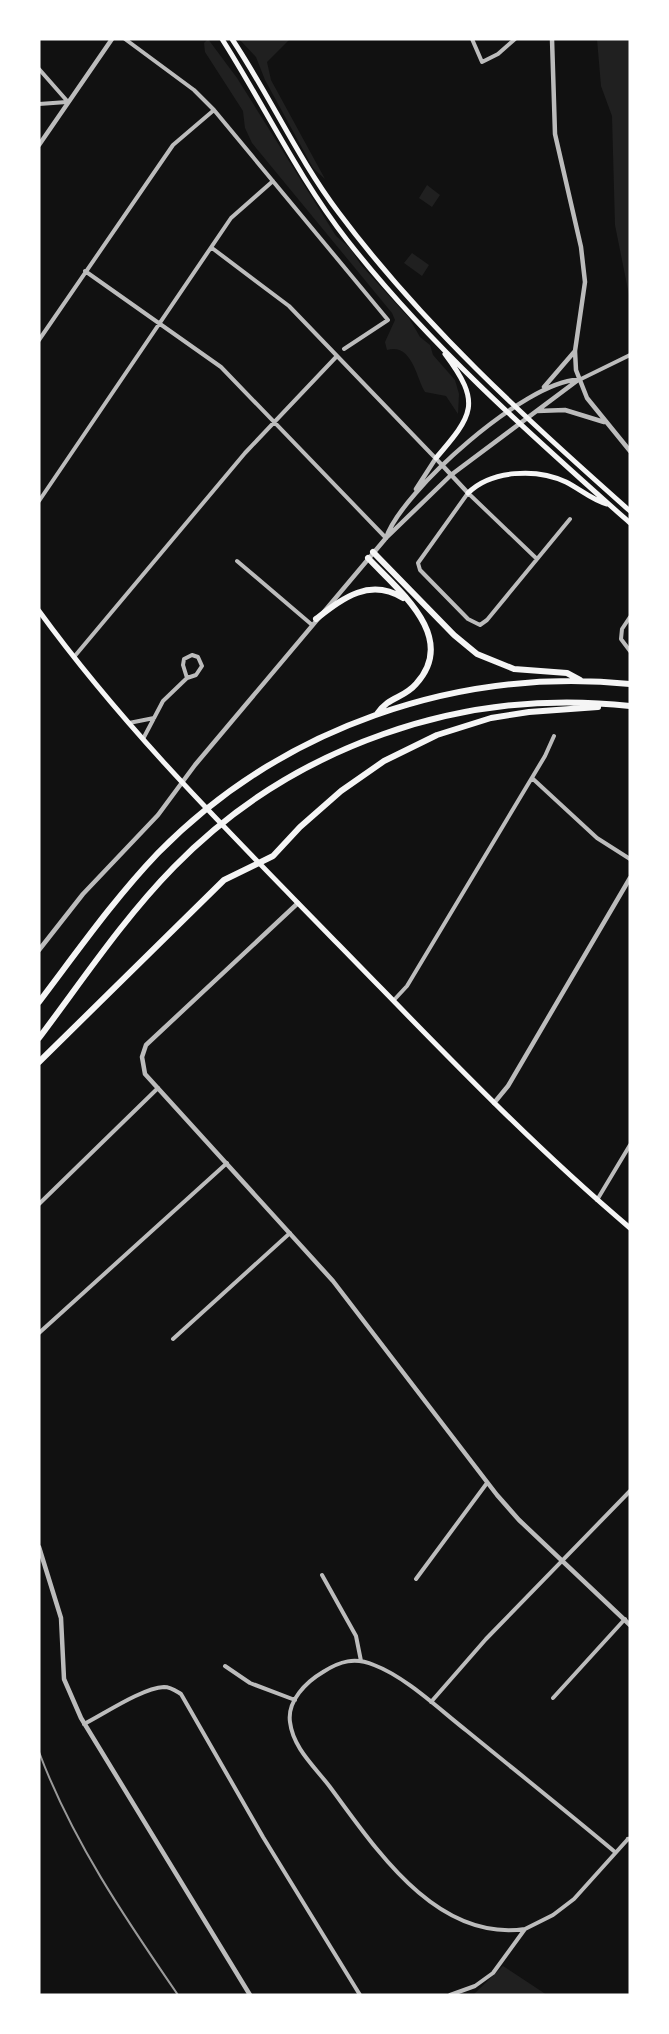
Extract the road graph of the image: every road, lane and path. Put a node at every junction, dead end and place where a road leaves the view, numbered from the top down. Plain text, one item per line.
1 (112, 39) edge
2 (125, 39) edge
3 (222, 39) edge
4 (232, 39) edge
5 (472, 39) edge
6 (515, 39) edge
7 (552, 39) edge
8 (39, 69) edge
9 (68, 102) junction
10 (39, 104) edge
11 (214, 110) junction
12 (39, 145) edge
13 (273, 181) junction
14 (212, 248) junction
15 (85, 271) junction
16 (160, 322) junction
17 (425, 329) junction
18 (39, 340) edge
19 (344, 349) dead end
20 (575, 351) junction
21 (630, 355) edge
22 (337, 356) junction
23 (578, 380) junction
24 (543, 389) junction
25 (534, 412) junction
26 (274, 420) junction
27 (607, 423) junction
28 (630, 451) edge
29 (436, 458) junction
30 (442, 465) junction
31 (451, 475) junction
32 (468, 493) junction
33 (410, 499) junction
34 (39, 501) edge
35 (609, 504) junction
36 (622, 504) junction
37 (630, 506) edge
38 (630, 511) edge
39 (570, 519) dead end
40 (630, 523) edge
41 (386, 537) junction
42 (373, 552) junction
43 (368, 558) junction
44 (537, 559) junction
45 (237, 561) dead end
46 (414, 606) junction
47 (39, 611) edge
48 (630, 617) edge
49 (314, 622) junction
50 (630, 651) edge
51 (73, 658) junction
52 (187, 678) junction
53 (580, 681) junction
54 (630, 684) edge
55 (620, 705) junction
56 (630, 706) edge
57 (377, 714) junction
58 (154, 718) junction
59 (128, 723) junction
60 (554, 736) dead end
61 (143, 740) junction
62 (532, 778) junction
63 (182, 783) junction
64 (630, 859) edge
65 (255, 862) junction
66 (630, 878) edge
67 (298, 903) junction
68 (39, 950) edge
69 (394, 1000) junction
70 (39, 1002) edge
71 (39, 1038) edge
72 (39, 1062) edge
73 (158, 1089) junction
74 (494, 1103) junction
75 (630, 1145) edge
76 (226, 1163) junction
77 (597, 1201) junction
78 (39, 1204) edge
79 (630, 1228) edge
80 (290, 1233) junction
81 (39, 1334) edge
82 (173, 1339) dead end
83 (488, 1483) junction
84 (630, 1491) edge
85 (39, 1547) edge
86 (562, 1561) junction
87 (322, 1575) dead end
88 (416, 1579) dead end
89 (624, 1620) junction
90 (630, 1625) edge
91 (361, 1661) junction
92 (225, 1666) dead end
93 (553, 1698) dead end
94 (295, 1700) junction
95 (431, 1702) junction
96 (84, 1724) junction
97 (629, 1838) edge
98 (615, 1852) junction
99 (525, 1929) junction
100 (456, 1994) edge
101 (250, 1995) edge
102 (360, 1995) edge
103 (450, 1995) edge

1 - 9 street
2 - 11 street
3 - 17 main road
4 - 36 main road
5 - 6 street
7 - 20 street
8 - 9 street
9 - 10 street
9 - 12 street
11 - 13 street
11 - 15 street
13 - 14 street
13 - 19 street
14 - 16 street
14 - 22 street
15 - 16 street
15 - 18 street
16 - 26 street
16 - 34 street
17 - 29 main road
17 - 35 main road
20 - 23 street
20 - 24 street
21 - 23 street
22 - 26 street
22 - 29 street
23 - 24 street
23 - 25 street
23 - 27 street
24 - 30 street
25 - 27 street
25 - 31 street
26 - 41 street
26 - 51 street
27 - 28 street
29 - 30 street
29 - 33 street
30 - 31 street
30 - 33 street
31 - 32 street
31 - 41 street
32 - 35 main road
32 - 44 street
32 - 44 street
33 - 41 street
35 - 40 main road
36 - 37 main road
36 - 38 main road
39 - 44 street
41 - 42 street
42 - 43 street
42 - 53 highway
43 - 46 highway
43 - 49 street
45 - 49 street
46 - 49 highway
46 - 57 highway
47 - 51 main road
48 - 50 street
49 - 63 street
51 - 59 main road
52 - 52 street
52 - 58 street
53 - 54 highway
53 - 57 highway
55 - 56 highway
55 - 65 highway
55 - 71 highway
57 - 70 highway
58 - 59 street
58 - 61 street
59 - 61 main road
60 - 62 street
61 - 63 main road
62 - 64 street
62 - 69 street
63 - 65 main road
63 - 68 street
65 - 67 main road
65 - 72 highway
66 - 74 street
67 - 69 main road
67 - 73 street
69 - 74 main road
73 - 76 street
73 - 78 street
74 - 77 main road
75 - 77 street
76 - 80 street
76 - 81 street
77 - 79 main road
80 - 82 street
80 - 83 street
83 - 86 street
83 - 88 street
84 - 86 street
85 - 96 street
86 - 89 street
86 - 95 street
87 - 91 street
89 - 90 street
89 - 93 street
91 - 94 street
91 - 95 street
92 - 94 street
94 - 99 street
95 - 98 street
96 - 101 street
96 - 102 street
97 - 98 street
98 - 99 street
99 - 100 street
100 - 103 street

